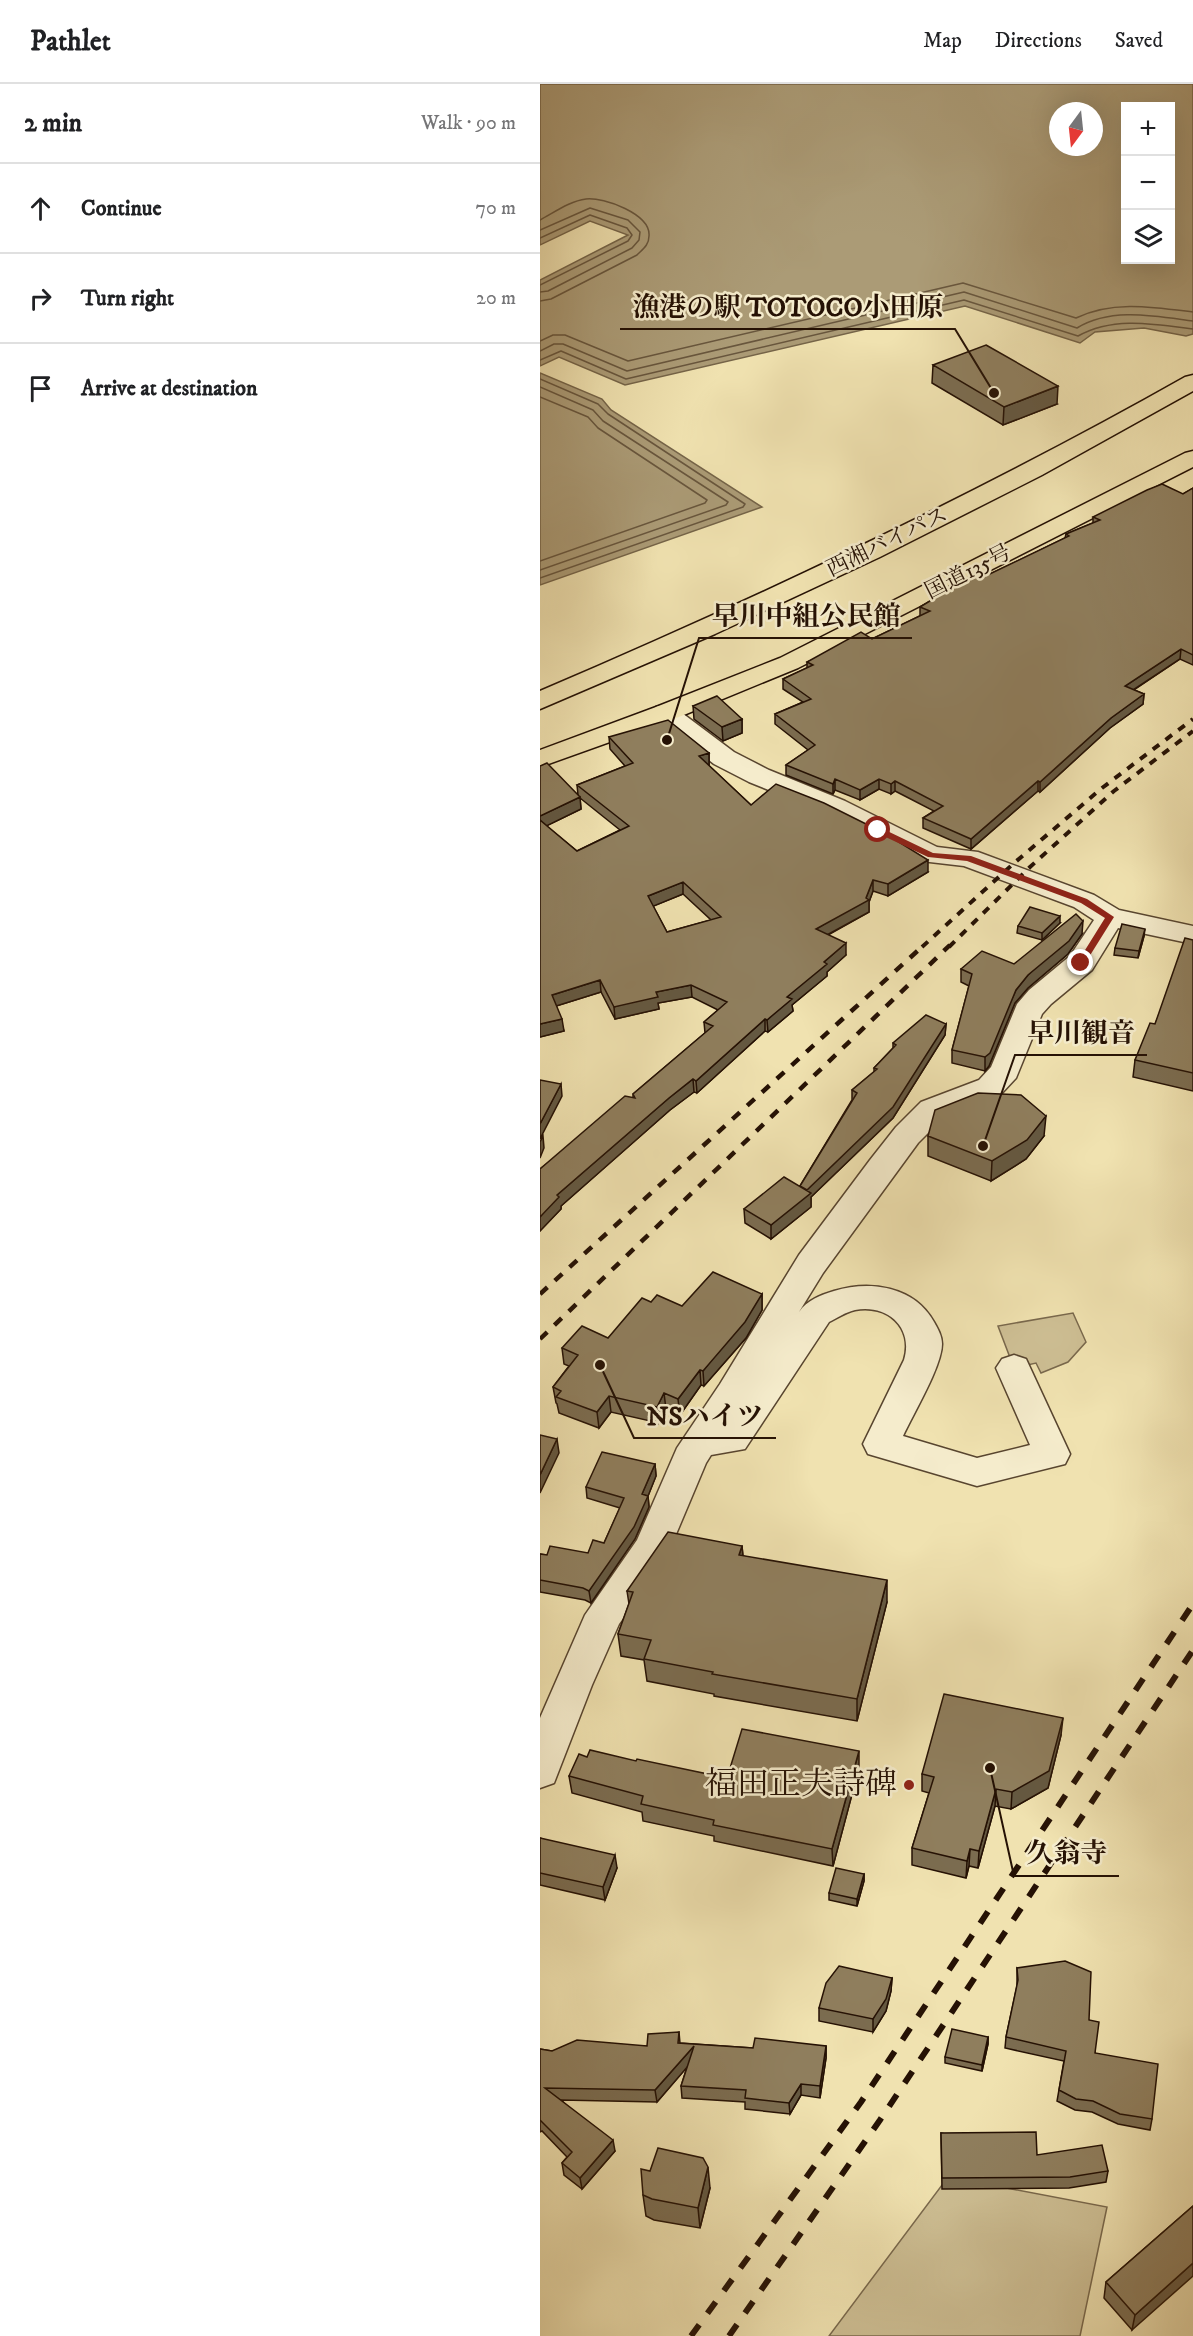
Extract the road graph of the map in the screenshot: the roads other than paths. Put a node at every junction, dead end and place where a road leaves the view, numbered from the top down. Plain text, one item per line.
1 (1193, 375) edge
2 (1193, 382) edge
3 (1193, 458) edge
4 (540, 692) edge
5 (540, 701) edge
6 (665, 713) junction
7 (540, 759) edge
8 (1110, 917) junction
9 (1193, 935) edge
10 (1014, 1368) dead end
11 (701, 1442) junction
12 (540, 1771) edge

1 - 4 highway, 西湘バイパス
2 - 5 highway, 西湘バイパス
3 - 6 highway, 国道135号
6 - 7 highway, 国道135号
6 - 8 street
8 - 9 street
8 - 11 street
10 - 11 street
11 - 12 street

